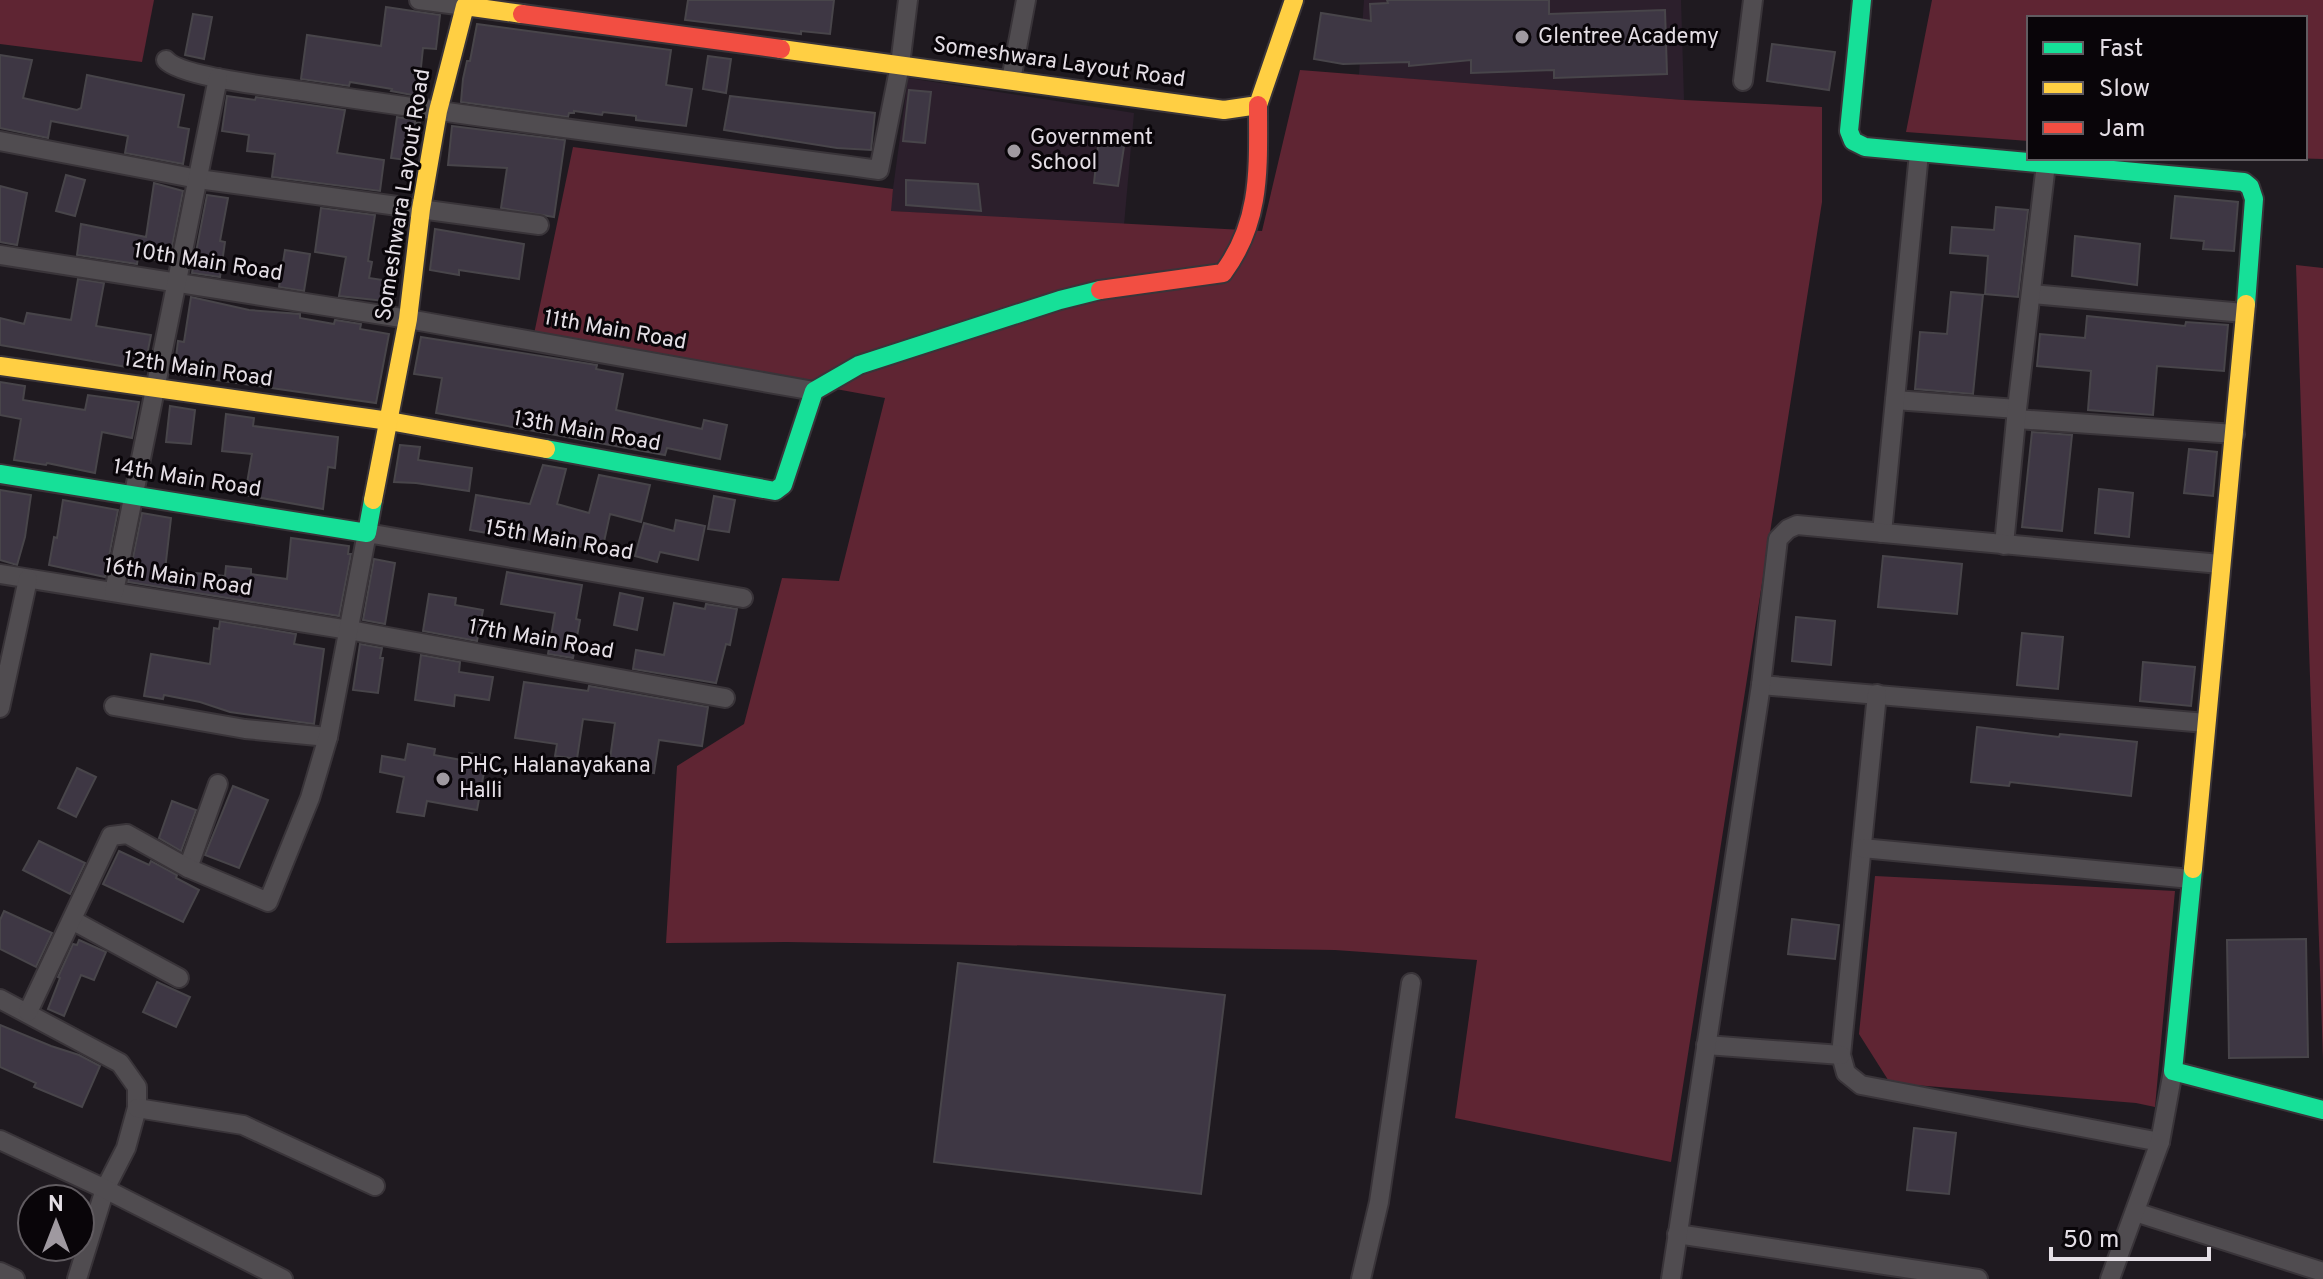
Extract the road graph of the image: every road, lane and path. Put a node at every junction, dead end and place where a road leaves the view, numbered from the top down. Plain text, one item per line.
1 (419, 0) edge
2 (908, 0) edge
3 (1026, 0) edge
4 (1294, 0) edge
5 (1753, 0) edge
6 (1862, 0) edge
7 (465, 3) edge
8 (166, 60) dead end
9 (900, 65) junction
10 (218, 78) junction
11 (1011, 80) junction
12 (1743, 81) dead end
13 (1258, 105) junction
14 (438, 111) junction
15 (0, 141) edge
16 (1919, 153) junction
17 (2046, 164) junction
18 (198, 179) junction
19 (421, 209) junction
20 (539, 225) dead end
21 (0, 255) edge
22 (177, 283) junction
23 (2031, 294) junction
24 (2244, 313) junction
25 (408, 319) junction
26 (0, 366) edge
27 (155, 389) junction
28 (814, 391) junction
29 (1895, 400) junction
30 (2016, 414) junction
31 (389, 421) junction
32 (2235, 434) junction
33 (0, 474) edge
34 (134, 495) junction
35 (367, 533) junction
36 (1882, 533) junction
37 (2004, 545) junction
38 (2220, 564) junction
39 (0, 574) edge
40 (28, 579) junction
41 (114, 592) junction
42 (743, 598) dead end
43 (349, 630) junction
44 (1761, 685) junction
45 (1877, 694) junction
46 (725, 698) dead end
47 (114, 706) dead end
48 (0, 708) edge
49 (2206, 723) junction
50 (328, 737) junction
51 (218, 784) dead end
52 (1862, 848) junction
53 (188, 868) junction
54 (2191, 879) junction
55 (72, 920) junction
56 (179, 978) dead end
57 (1411, 983) dead end
58 (0, 999) edge
59 (28, 1012) junction
60 (1706, 1045) junction
61 (1841, 1055) junction
62 (2173, 1071) junction
63 (137, 1108) junction
64 (2323, 1110) edge
65 (0, 1140) edge
66 (2160, 1142) junction
67 (375, 1186) dead end
68 (105, 1189) junction
69 (2135, 1212) junction
70 (1677, 1234) junction
71 (0, 1272) edge
72 (2323, 1272) edge
73 (15, 1279) edge
74 (77, 1279) edge
75 (283, 1279) edge
76 (1361, 1279) edge
77 (1671, 1279) edge
78 (1978, 1279) edge
79 (2110, 1279) edge

1 - 7 street
2 - 9 street
3 - 11 street
4 - 13 street
5 - 12 street
6 - 16 street
7 - 9 street, Someshwara Layout Road
7 - 14 street, Someshwara Layout Road
8 - 10 street
9 - 11 street, Someshwara Layout Road
9 - 14 street
10 - 14 street
10 - 18 street
11 - 13 street, Someshwara Layout Road
13 - 28 street
14 - 19 street, Someshwara Layout Road
15 - 18 street
16 - 17 street
16 - 29 street
17 - 23 street
17 - 24 street
18 - 19 street
18 - 22 street
19 - 20 street
19 - 25 street, Someshwara Layout Road
21 - 22 street, 10th Main Road
22 - 25 street, 10th Main Road
22 - 27 street
23 - 24 street
23 - 30 street
24 - 32 street
25 - 28 street, 11th Main Road
25 - 31 street, Someshwara Layout Road
26 - 27 street, 12th Main Road
27 - 31 street, 12th Main Road
27 - 34 street
28 - 31 street, 13th Main Road
29 - 30 street
29 - 36 street
30 - 32 street
30 - 37 street
31 - 35 street, Someshwara Layout Road
32 - 38 street
33 - 34 street, 14th Main Road
34 - 35 street, 14th Main Road
34 - 41 street
35 - 42 street, 15th Main Road
35 - 43 street, Someshwara Layout Road
36 - 37 street
36 - 44 street
37 - 38 street
38 - 49 street
39 - 40 street, 16th Main Road
40 - 41 street, 16th Main Road
40 - 48 street
41 - 43 street, 16th Main Road
43 - 46 street, 17th Main Road
43 - 50 street, Someshwara Layout Road
44 - 45 street
44 - 60 street
45 - 49 street
45 - 52 street
47 - 50 street
49 - 54 street
50 - 53 street, Someshwara Layout Road
51 - 53 street
52 - 54 street
52 - 61 street
53 - 55 street
54 - 62 street
55 - 56 street
55 - 59 street
57 - 76 street
58 - 59 street
59 - 63 street
60 - 61 street
60 - 70 street
61 - 66 street
62 - 64 street
62 - 66 street
63 - 67 street
63 - 68 street
65 - 68 street
66 - 69 street
68 - 74 street
68 - 75 street
69 - 72 street
69 - 79 street
70 - 77 street
70 - 78 street
71 - 73 street

